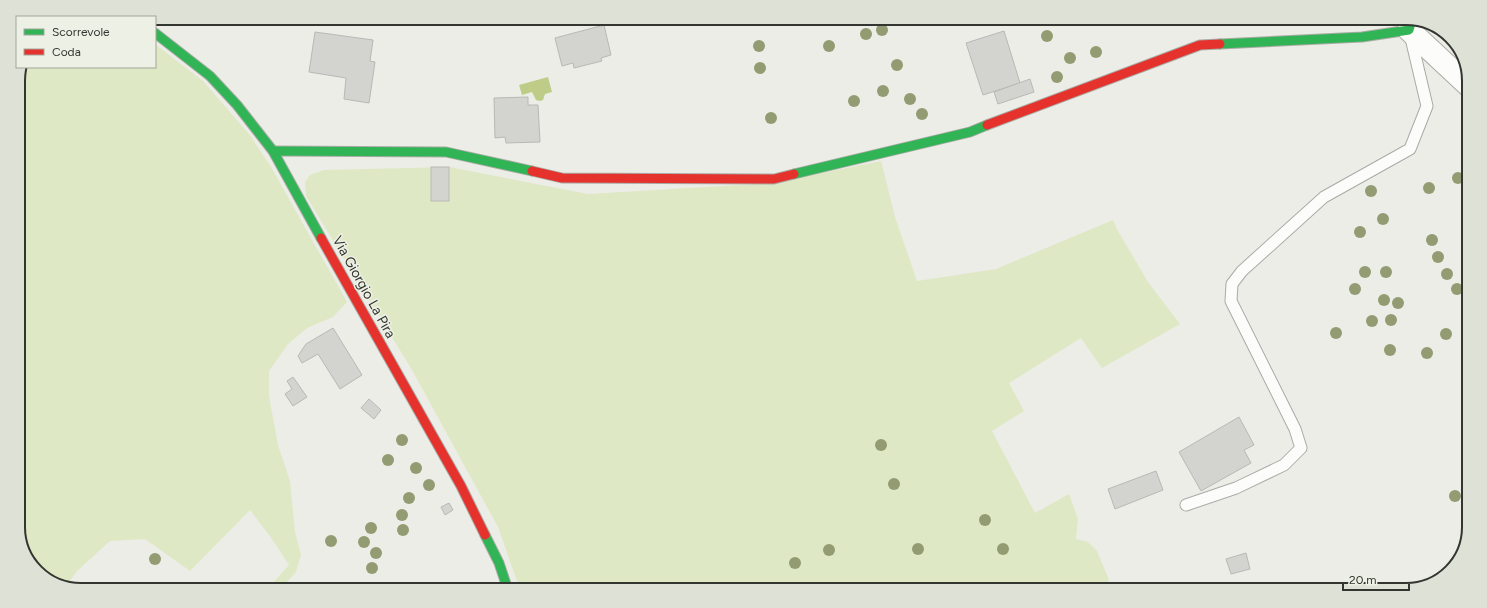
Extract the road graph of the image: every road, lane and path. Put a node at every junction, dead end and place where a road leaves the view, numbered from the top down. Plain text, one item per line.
1 (1410, 26) edge
2 (156, 34) edge
3 (1462, 79) edge
4 (273, 151) junction
5 (1186, 505) dead end
6 (506, 583) edge

1 - 3 street
1 - 4 street
1 - 5 lane
2 - 4 street, Via Giorgio La Pira
4 - 6 street, Via Giorgio La Pira

